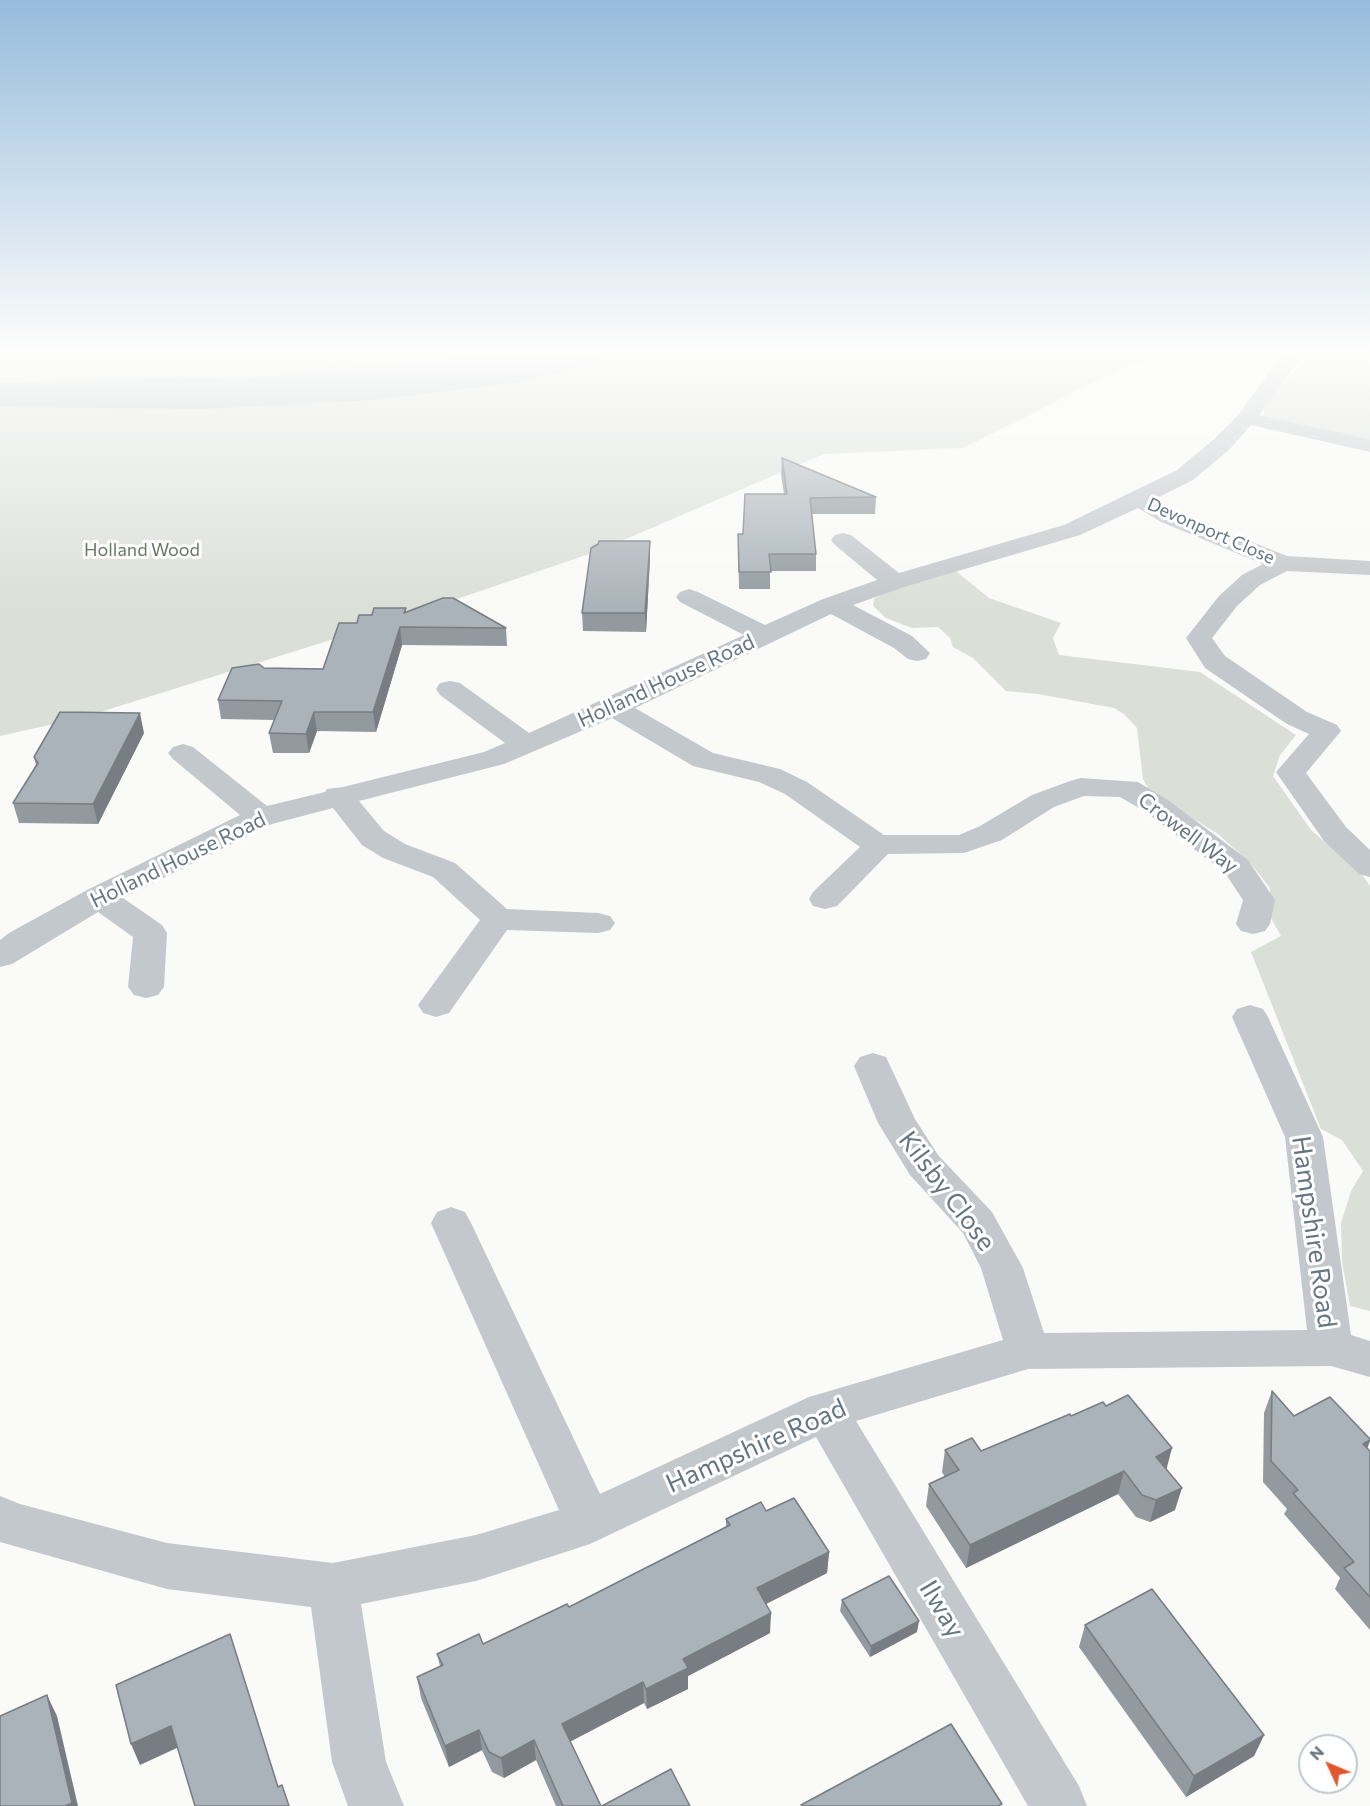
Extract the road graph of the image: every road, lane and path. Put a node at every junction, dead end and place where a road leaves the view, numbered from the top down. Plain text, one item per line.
1 (1227, 438) edge
2 (1337, 438) edge
3 (1370, 446) edge
4 (1139, 499) junction
5 (843, 540) dead end
6 (1283, 563) junction
7 (1370, 568) edge
8 (895, 582) junction
9 (689, 597) dead end
10 (832, 604) junction
11 (764, 635) junction
12 (917, 653) dead end
13 (450, 689) dead end
14 (614, 707) junction
15 (527, 746) junction
16 (183, 753) dead end
17 (338, 795) junction
18 (261, 817) junction
19 (877, 844) junction
20 (1370, 867) edge
21 (99, 897) junction
22 (825, 899) dead end
23 (498, 920) junction
24 (598, 923) dead end
25 (1253, 924) dead end
26 (7, 944) edge
27 (146, 987) dead end
28 (436, 1005) dead end
29 (1250, 1017) dead end
30 (873, 1066) dead end
31 (451, 1223) dead end
32 (1028, 1351) junction
33 (1350, 1353) edge
34 (825, 1411) junction
35 (0, 1518) edge
36 (590, 1521) junction
37 (333, 1586) junction
38 (376, 1806) edge
39 (1059, 1806) edge

1 - 4 street, Holland House Road
2 - 3 street
4 - 6 street, Devonport Close
4 - 8 street, Holland House Road
5 - 8 street
6 - 7 street, Devonport Close
6 - 20 street, Devonport Close
8 - 10 street, Holland House Road
9 - 11 street
10 - 11 street, Holland House Road
10 - 12 street
11 - 14 street, Holland House Road
13 - 15 street
14 - 15 street, Holland House Road
14 - 19 street
15 - 17 street, Holland House Road
16 - 18 street
17 - 18 street, Holland House Road
17 - 23 street
18 - 21 street, Holland House Road
19 - 22 street
19 - 25 street, Crowell Way
21 - 26 street, Holland House Road
21 - 27 street
23 - 24 street
23 - 28 street
29 - 33 street, Hampshire Road
30 - 32 street, Kilsby Close
31 - 36 street
32 - 33 street, Hampshire Road
32 - 34 street, Hampshire Road
34 - 36 street, Hampshire Road
34 - 39 street, Ilway
35 - 37 street, Hampshire Road
36 - 37 street, Hampshire Road
37 - 38 street

